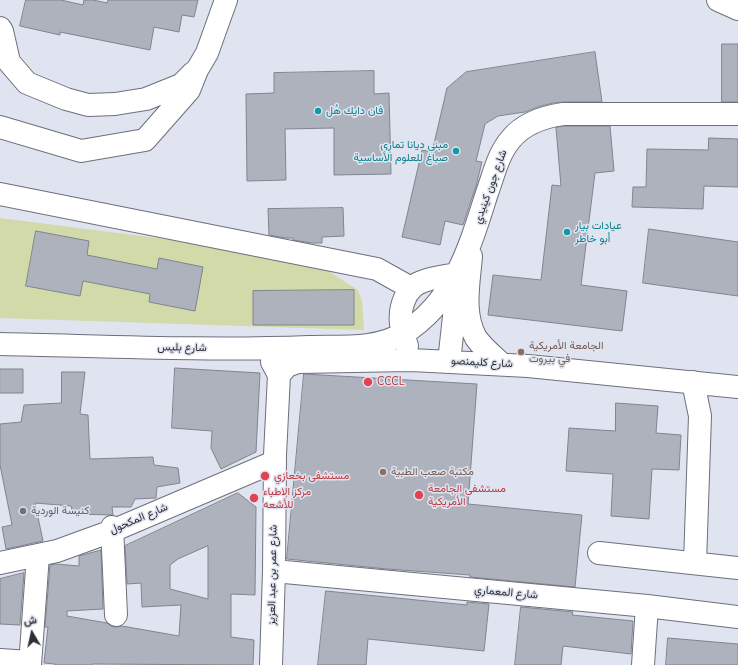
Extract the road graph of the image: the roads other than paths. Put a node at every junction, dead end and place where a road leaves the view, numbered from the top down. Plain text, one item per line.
1 (226, 0) edge
2 (718, 0) edge
3 (738, 9) edge
4 (0, 28) edge
5 (197, 70) junction
6 (738, 114) edge
7 (0, 127) edge
8 (0, 194) edge
9 (473, 237) junction
10 (458, 274) junction
11 (411, 288) junction
12 (403, 334) junction
13 (0, 344) edge
14 (365, 345) joint
15 (258, 349) junction
16 (411, 360) junction
17 (449, 362) junction
18 (502, 364) junction
19 (279, 375) junction
20 (693, 382) junction
21 (738, 387) edge
22 (274, 458) junction
23 (112, 529) junction
24 (47, 553) junction
25 (599, 553) dead end
26 (0, 563) edge
27 (695, 563) junction
28 (738, 568) edge
29 (274, 571) junction
30 (647, 606) junction
31 (116, 615) dead end
32 (738, 617) edge
33 (0, 660) edge
34 (30, 663) edge
35 (271, 665) edge
36 (643, 665) edge

1 - 5 street
2 - 3 street
4 - 5 street
5 - 7 street
6 - 9 street, شارع جون كينيدي
8 - 11 street
9 - 10 street, شارع جون كينيدي
9 - 18 street
10 - 11 street
10 - 12 street, شارع جون كينيدي
10 - 17 street
11 - 12 street
12 - 14 street, شارع جون كينيدي
12 - 16 street
13 - 15 street, شارع بليس
14 - 15 street, شارع بليس
15 - 19 street
16 - 17 street, شارع كليمنصو
16 - 19 street, شارع كليمنصو
17 - 18 street, شارع كليمنصو
18 - 20 street, شارع كليمنصو
19 - 22 street, شارع عمر بن عبد العزيز
20 - 21 street, شارع كليمنصو
20 - 27 street
22 - 23 street, شارع المكحول
22 - 29 street, شارع عمر بن عبد العزيز
23 - 24 street, شارع المكحول
23 - 31 street
24 - 26 street, شارع المكحول
24 - 34 street
25 - 27 street
27 - 28 street
29 - 30 street, شارع المعماري
29 - 35 street, شارع عمر بن عبد العزيز
30 - 32 street, شارع المعماري
30 - 36 street
33 - 34 street

